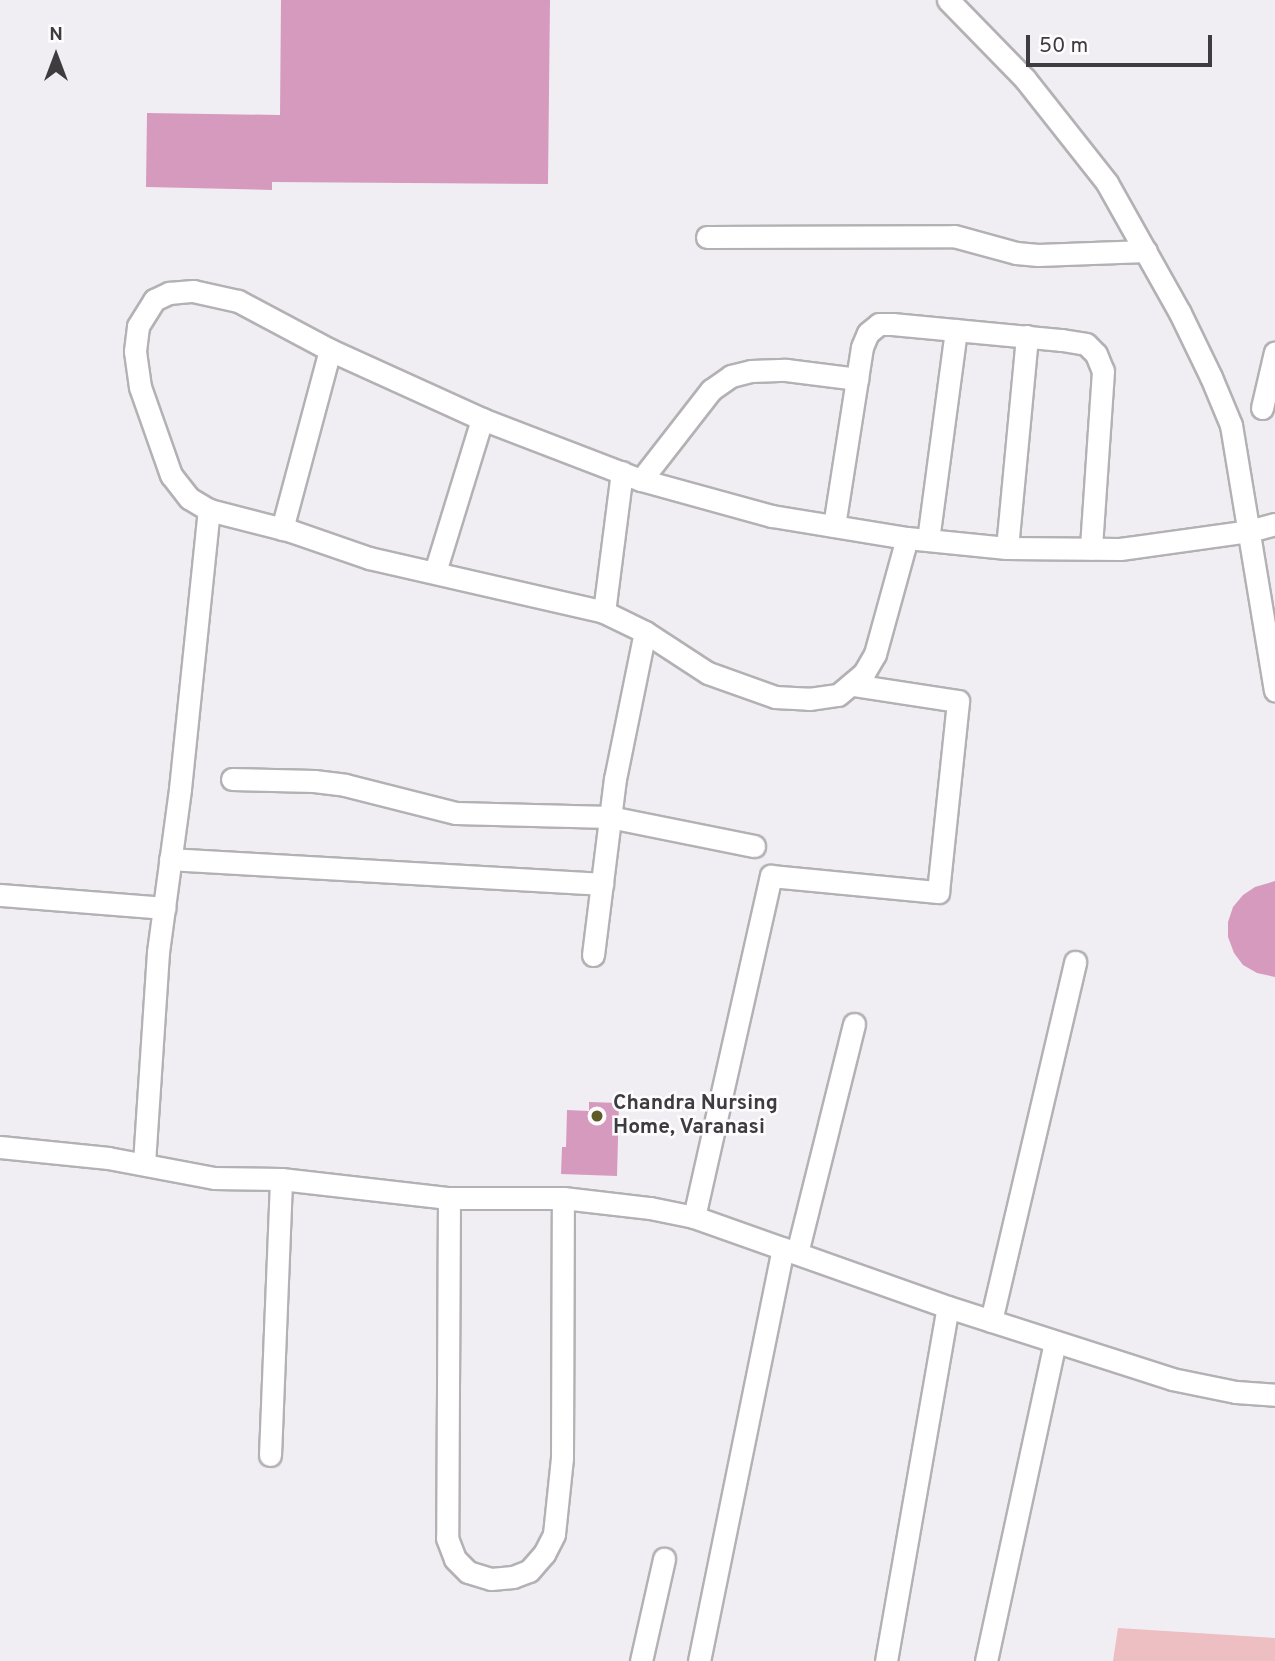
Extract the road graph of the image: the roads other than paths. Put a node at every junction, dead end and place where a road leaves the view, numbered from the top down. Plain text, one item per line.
1 (948, 0) edge
2 (707, 237) dead end
3 (1146, 251) junction
4 (956, 330) junction
5 (1027, 337) junction
6 (331, 350) junction
7 (1275, 352) edge
8 (857, 379) junction
9 (1269, 406) edge
10 (482, 419) junction
11 (1231, 425) junction
12 (632, 476) junction
13 (209, 510) junction
14 (1275, 524) edge
15 (834, 526) junction
16 (282, 529) junction
17 (1248, 531) junction
18 (918, 539) junction
19 (1007, 548) junction
20 (1091, 549) junction
21 (436, 572) junction
22 (604, 612) junction
23 (645, 632) junction
24 (853, 685) junction
25 (1275, 690) edge
26 (232, 779) dead end
27 (610, 817) junction
28 (754, 846) dead end
29 (170, 859) junction
30 (602, 884) junction
31 (0, 895) edge
32 (164, 908) junction
33 (593, 955) dead end
34 (1075, 962) dead end
35 (854, 1024) dead end
36 (0, 1147) edge
37 (145, 1163) junction
38 (281, 1179) junction
39 (449, 1198) junction
40 (563, 1198) junction
41 (694, 1217) junction
42 (790, 1251) junction
43 (948, 1307) junction
44 (991, 1321) junction
45 (1055, 1342) junction
46 (1275, 1395) edge
47 (271, 1455) dead end
48 (664, 1559) dead end
49 (641, 1661) edge
50 (699, 1661) edge
51 (886, 1661) edge
52 (986, 1661) edge

1 - 3 street
2 - 3 street
3 - 11 street
4 - 5 street
4 - 8 street
4 - 18 street
5 - 19 street
5 - 20 street
6 - 10 street
6 - 13 street
6 - 16 street
7 - 9 street
8 - 12 street
8 - 15 street
9 - 11 street
10 - 12 street
10 - 21 street
11 - 17 street
12 - 15 street
12 - 22 street
13 - 16 street
13 - 29 street
14 - 17 street
15 - 18 street
16 - 21 street
17 - 20 street
17 - 25 street
18 - 19 street
18 - 24 street
19 - 20 street
21 - 22 street
22 - 23 street
23 - 24 street
23 - 27 street
24 - 41 street
26 - 27 street
27 - 28 street
27 - 30 street
29 - 30 street
29 - 32 street
30 - 33 street
31 - 32 street
32 - 37 street
34 - 44 street
35 - 42 street
36 - 37 street
37 - 38 street
38 - 39 street
38 - 47 street
39 - 40 street
39 - 40 street
40 - 41 street
41 - 42 street
42 - 43 street
42 - 50 street
43 - 44 street
43 - 51 street
44 - 45 street
45 - 46 street
45 - 52 street
48 - 49 street

